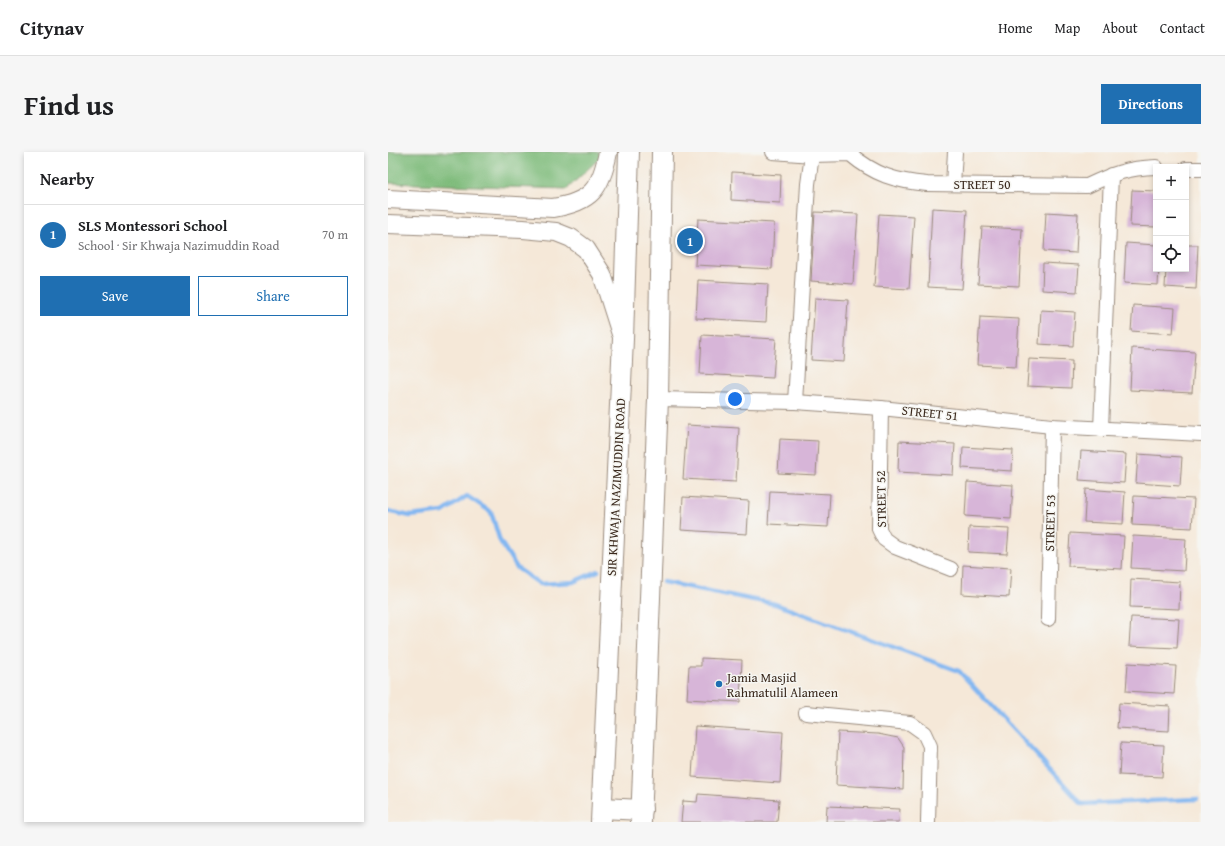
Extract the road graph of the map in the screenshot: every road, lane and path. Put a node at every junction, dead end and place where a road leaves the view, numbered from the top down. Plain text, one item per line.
1 (608, 152) edge
2 (629, 152) edge
3 (662, 152) edge
4 (773, 152) edge
5 (955, 152) edge
6 (812, 155) junction
7 (1153, 167) edge
8 (1189, 169) edge
9 (1201, 170) edge
10 (1111, 175) junction
11 (953, 184) junction
12 (388, 199) edge
13 (388, 224) edge
14 (623, 339) junction
15 (658, 399) junction
16 (795, 402) junction
17 (881, 408) junction
18 (1052, 426) junction
19 (1101, 429) junction
20 (1201, 434) edge
21 (951, 569) dead end
22 (1048, 619) dead end
23 (806, 713) dead end
24 (601, 815) edge
25 (642, 816) edge
26 (928, 822) edge

1 - 12 street
2 - 14 main road, SIR KHWAJA NAZIMUDDIN ROAD
3 - 15 main road
4 - 6 street, STREET 50
5 - 11 street
6 - 11 street, STREET 50
6 - 16 street
7 - 10 street, STREET 50
8 - 9 street
10 - 11 street, STREET 50
10 - 19 street
13 - 14 street
14 - 24 main road, SIR KHWAJA NAZIMUDDIN ROAD
15 - 16 street, STREET 51
15 - 25 main road
16 - 17 street, STREET 51
17 - 18 street, STREET 51
17 - 21 street, STREET 52
18 - 19 street, STREET 51
18 - 22 street, STREET 53
19 - 20 street, STREET 51
23 - 26 street
24 - 25 main road

